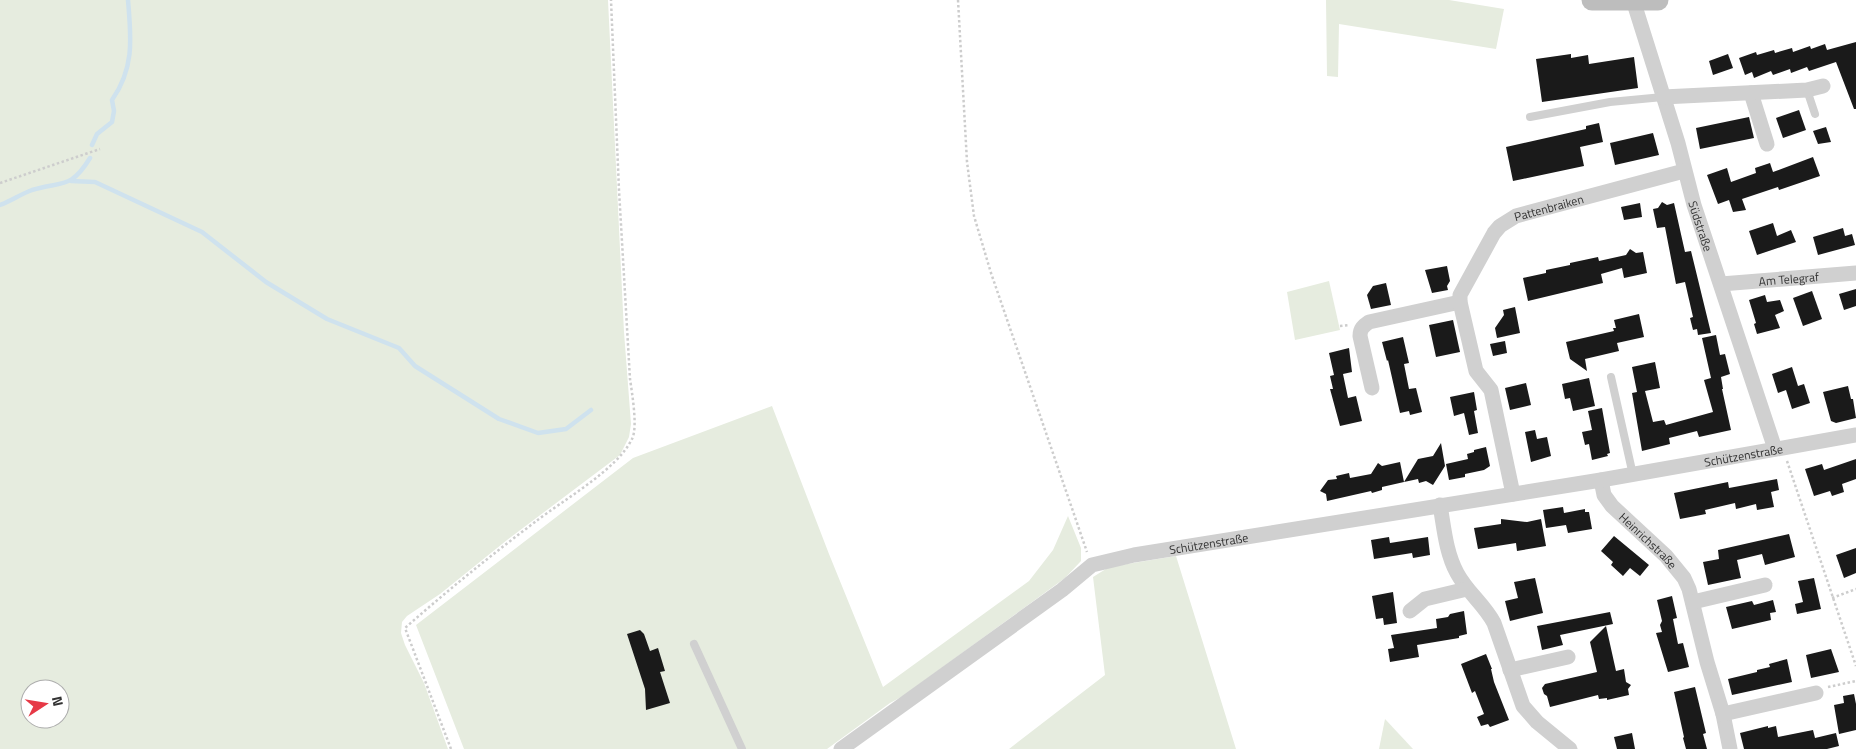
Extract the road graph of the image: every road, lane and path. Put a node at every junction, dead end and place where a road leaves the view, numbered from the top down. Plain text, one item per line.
1 (611, 0) edge
2 (958, 0) edge
3 (1592, 0) edge
4 (1633, 0) edge
5 (1658, 0) edge
6 (1823, 86) dead end
7 (1807, 90) junction
8 (1751, 93) junction
9 (1663, 97) junction
10 (1815, 114) dead end
11 (1530, 117) dead end
12 (1767, 144) dead end
13 (100, 149) dead end
14 (1684, 171) junction
15 (0, 183) edge
16 (1856, 273) edge
17 (1721, 284) junction
18 (1460, 302) junction
19 (1611, 377) dead end
20 (1372, 388) dead end
21 (1856, 436) edge
22 (1779, 448) junction
23 (1633, 474) junction
24 (1600, 480) junction
25 (1513, 494) junction
26 (1440, 505) junction
27 (1092, 565) junction
28 (1765, 585) dead end
29 (1467, 588) junction
30 (1856, 589) edge
31 (1832, 598) junction
32 (1693, 602) junction
33 (1410, 611) dead end
34 (694, 644) dead end
35 (1568, 657) dead end
36 (1856, 666) edge
37 (1510, 670) junction
38 (1856, 681) edge
39 (1816, 694) joint
40 (1723, 714) junction
41 (451, 749) edge
42 (742, 749) edge
43 (841, 749) edge
44 (1570, 749) edge
45 (1730, 749) edge

1 - 41 path
2 - 27 path
3 - 4 main road
4 - 5 main road
4 - 9 street, Südstraße
6 - 7 street
7 - 8 street
7 - 10 lane
8 - 9 street
8 - 12 street
9 - 11 lane
9 - 14 street, Südstraße
13 - 15 path
14 - 17 street, Südstraße
14 - 18 street, Pattenbraiken
16 - 17 street, Am Telegraf
17 - 22 street, Südstraße
18 - 20 street
18 - 25 street
19 - 23 lane
21 - 22 street, Schützenstraße
22 - 23 street, Schützenstraße
22 - 31 path
23 - 24 street, Schützenstraße
24 - 25 street, Schützenstraße
24 - 32 street, Heinrichstraße
25 - 26 street, Schützenstraße
26 - 27 street, Schützenstraße
26 - 29 street
27 - 43 street, Schützenstraße
28 - 32 street
29 - 33 street
29 - 37 street
30 - 31 path
31 - 36 path
32 - 40 street, Heinrichstraße
34 - 42 lane
35 - 37 street
37 - 44 street
38 - 39 path
39 - 40 street
40 - 45 street, Heinrichstraße

